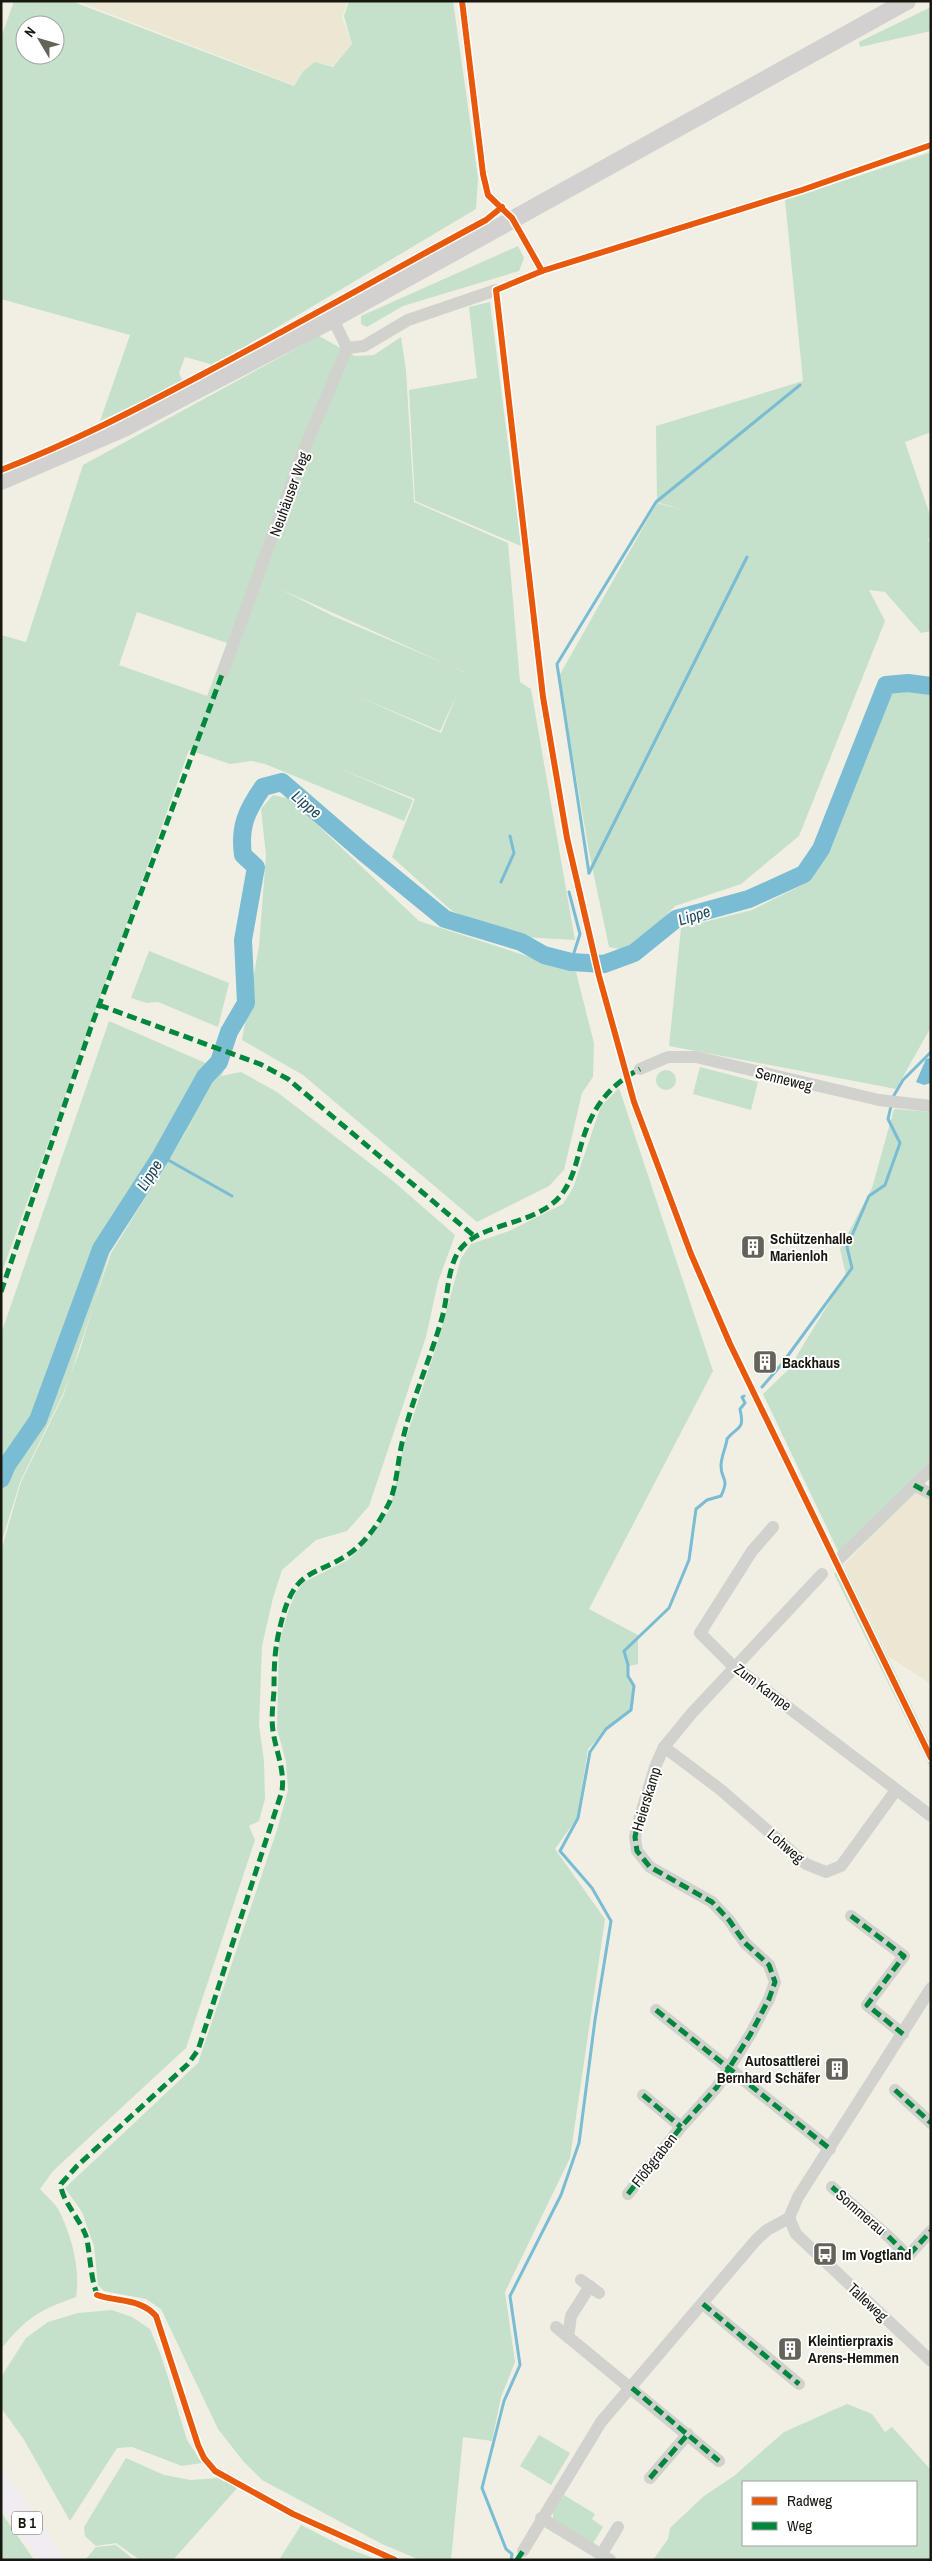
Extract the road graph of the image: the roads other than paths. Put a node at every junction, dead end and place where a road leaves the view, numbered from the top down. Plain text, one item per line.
1 (907, 1) edge
2 (496, 290) dead end
3 (333, 319) junction
4 (347, 348) junction
5 (1, 481) edge
6 (223, 672) dead end
7 (640, 1069) dead end
8 (931, 1106) edge
9 (931, 1468) edge
10 (914, 1485) junction
11 (931, 1494) edge
12 (773, 1527) dead end
13 (839, 1559) dead end
14 (822, 1574) dead end
15 (736, 1666) junction
16 (664, 1747) junction
17 (896, 1790) junction
18 (931, 1816) edge
19 (851, 1916) dead end
20 (931, 1988) edge
21 (656, 2010) dead end
22 (903, 2034) junction
23 (729, 2069) junction
24 (895, 2090) dead end
25 (643, 2096) dead end
26 (931, 2123) edge
27 (681, 2127) junction
28 (830, 2149) junction
29 (832, 2187) dead end
30 (628, 2194) dead end
31 (789, 2218) junction
32 (931, 2231) edge
33 (590, 2286) dead end
34 (703, 2304) junction
35 (556, 2327) dead end
36 (568, 2336) junction
37 (931, 2361) edge
38 (798, 2384) dead end
39 (632, 2388) junction
40 (688, 2434) junction
41 (719, 2460) dead end
42 (650, 2478) dead end
43 (1, 2486) edge
44 (541, 2518) junction
45 (618, 2527) dead end
46 (523, 2551) dead end
47 (606, 2557) edge
48 (52, 2560) edge

1 - 3 main road
2 - 4 street
3 - 4 street
3 - 5 main road
4 - 6 street, Neuhäuser Weg
7 - 8 street, Senneweg
9 - 10 street
10 - 11 street
10 - 13 street
12 - 15 street, Zum Kampe
14 - 15 street, Heierskamp
15 - 16 street, Heierskamp
15 - 17 street, Zum Kampe
16 - 17 street, Lohweg
16 - 23 street, Heierskamp
17 - 18 street, Zum Kampe
19 - 22 street
20 - 22 street
21 - 23 street
22 - 28 street
23 - 27 street, Flößgraben
23 - 28 street
24 - 26 street
25 - 27 street, Flößgraben
27 - 30 street, Flößgraben
28 - 31 street
29 - 32 street, Sommerau
31 - 34 street
31 - 37 street, Talleweg
33 - 36 street
34 - 38 street
34 - 39 street
35 - 36 street
36 - 39 street
39 - 40 street
39 - 44 street
40 - 41 street
40 - 42 street
43 - 48 highway, B 1
44 - 46 street
44 - 47 street
45 - 47 street

